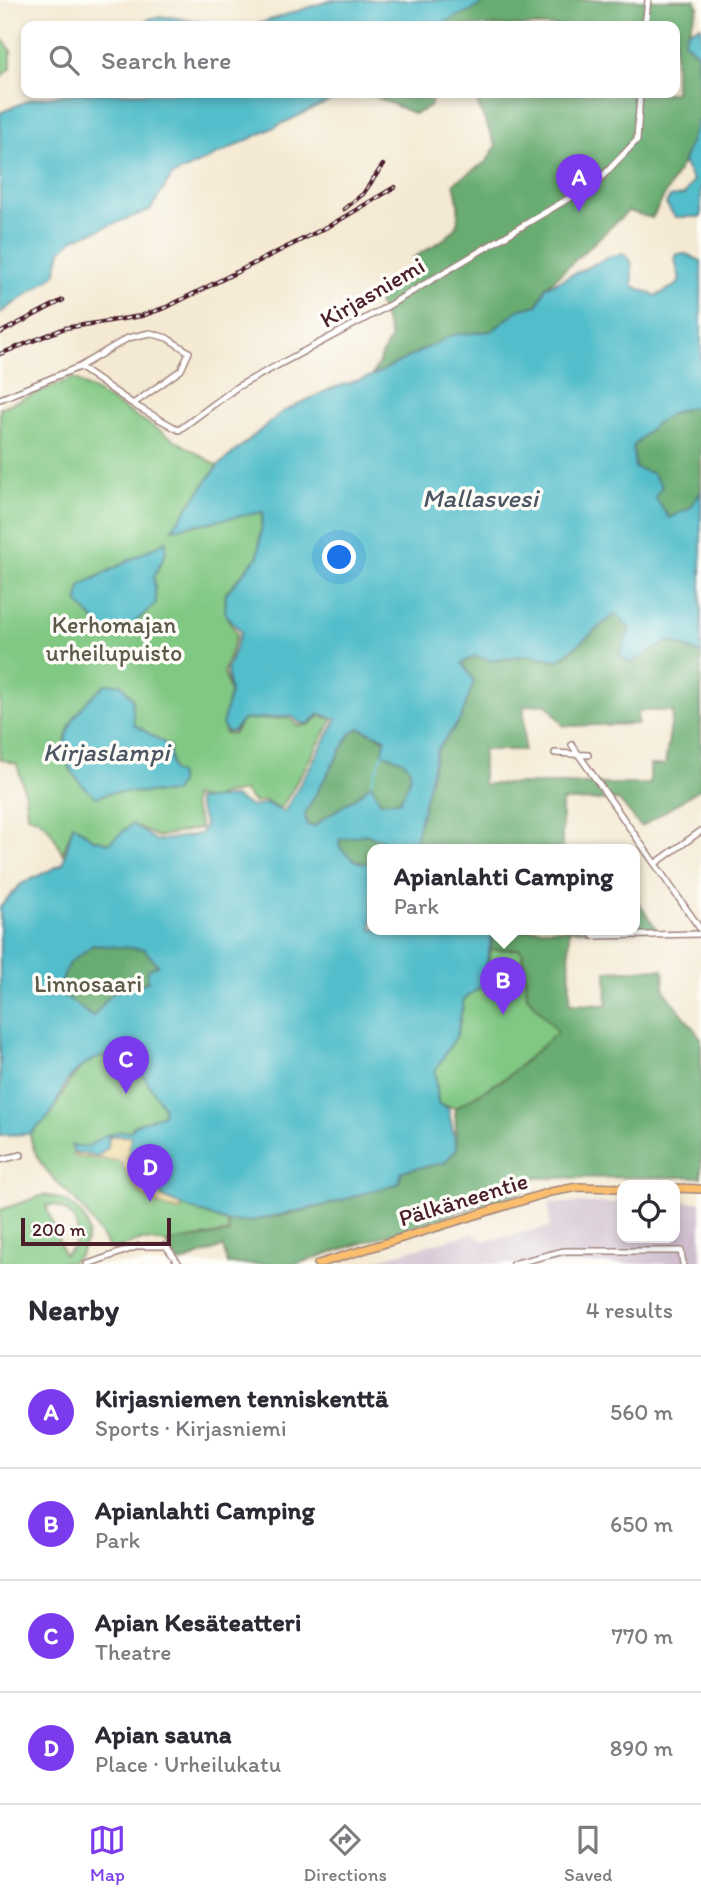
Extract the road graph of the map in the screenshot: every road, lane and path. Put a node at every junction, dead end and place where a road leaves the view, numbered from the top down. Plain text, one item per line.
1 (648, 0) edge
2 (646, 21) edge
3 (640, 98) edge
4 (79, 367) junction
5 (0, 399) edge
6 (133, 404) junction
7 (572, 745) dead end
8 (555, 753) dead end
9 (588, 755) dead end
10 (579, 756) junction
11 (701, 831) edge
12 (656, 863) junction
13 (701, 932) edge
14 (640, 934) edge
15 (620, 935) edge
16 (593, 936) dead end
17 (21, 1155) dead end
18 (0, 1160) edge
19 (617, 1188) edge
20 (680, 1188) edge
21 (701, 1189) edge
22 (88, 1264) edge
23 (179, 1264) edge
24 (318, 1264) edge
25 (513, 1264) edge
26 (682, 1264) edge

1 - 2 street
3 - 6 street, Kirjasniemi
4 - 5 street
4 - 6 street, Kirjasniemi
4 - 6 street
7 - 10 street
8 - 10 street
9 - 10 street
10 - 12 street
11 - 12 street
12 - 13 street
13 - 14 street
15 - 16 street
17 - 18 street
19 - 24 main road, Pälkäneentie
20 - 21 main road
22 - 23 street
25 - 26 street

